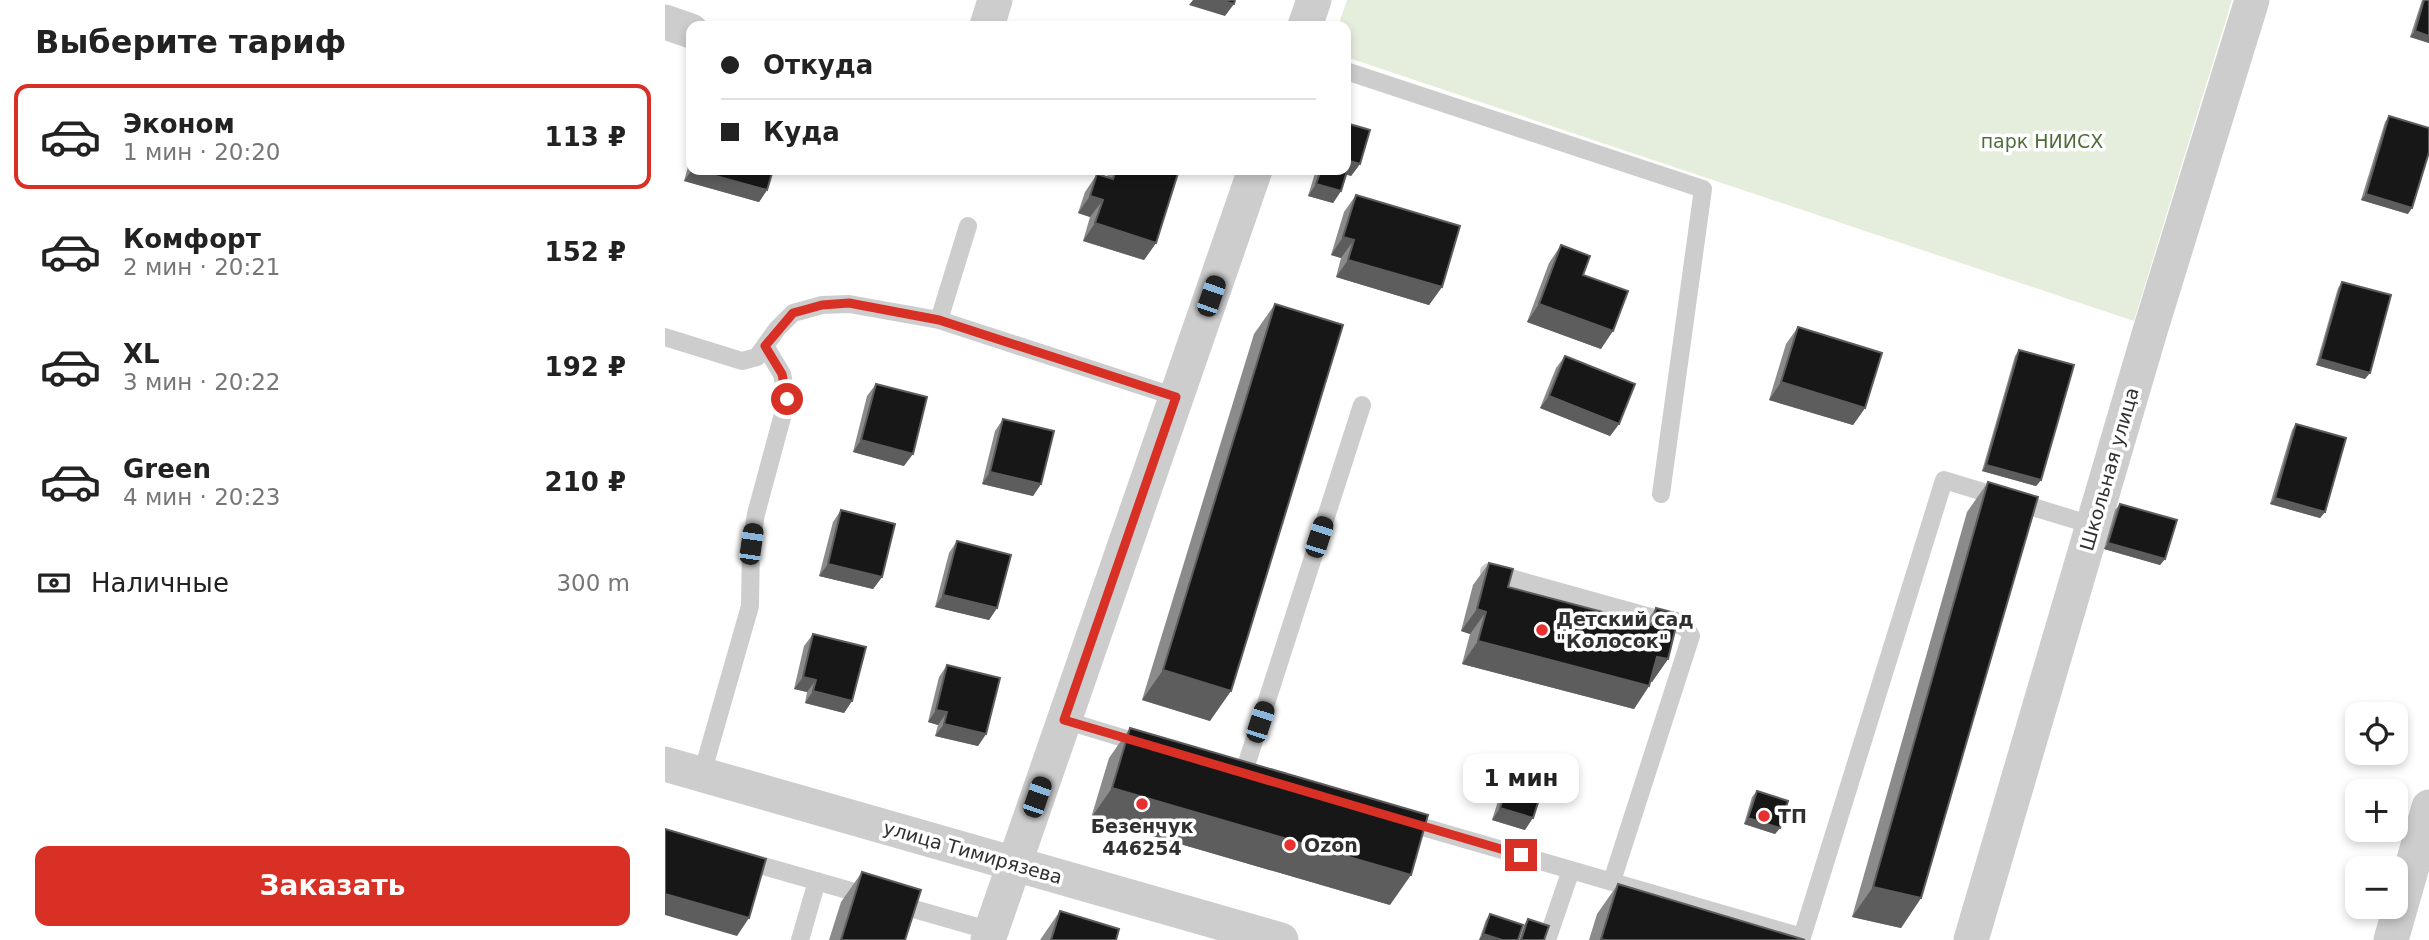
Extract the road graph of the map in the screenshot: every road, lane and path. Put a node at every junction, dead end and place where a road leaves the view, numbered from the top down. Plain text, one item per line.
1 (995, 0) edge
2 (1314, 0) edge
3 (2252, 0) edge
4 (989, 21) edge
5 (1307, 21) edge
6 (665, 22) edge
7 (686, 29) edge
8 (1351, 73) edge
9 (1253, 175) edge
10 (968, 226) dead end
11 (939, 320) junction
12 (665, 337) edge
13 (765, 346) junction
14 (1176, 397) junction
15 (1362, 405) dead end
16 (1661, 494) dead end
17 (2092, 525) junction
18 (1487, 571) edge
19 (1064, 720) junction
20 (1167, 751) edge
21 (665, 764) edge
22 (702, 775) junction
23 (1270, 782) edge
24 (2429, 807) edge
25 (1388, 816) edge
26 (728, 856) edge
27 (1014, 864) junction
28 (1571, 870) junction
29 (817, 881) junction
30 (1612, 881) junction
31 (989, 935) edge
32 (800, 940) edge
33 (1281, 940) edge
34 (1547, 940) edge
35 (1971, 940) edge
36 (2391, 940) edge

1 - 4 street
2 - 5 street
3 - 17 street, Школьная улица
6 - 7 street
8 - 16 lane
9 - 14 street
10 - 11 lane
11 - 13 lane
11 - 14 lane
12 - 13 lane
13 - 22 lane
14 - 19 street
15 - 23 lane
17 - 30 lane
17 - 35 street, Школьная улица
18 - 30 lane
19 - 20 lane
19 - 27 street
21 - 22 street, улица Тимирязева
22 - 27 street, улица Тимирязева
24 - 36 street
25 - 28 lane
26 - 29 lane
27 - 31 street
27 - 33 street, улица Тимирязева
28 - 30 lane
28 - 34 lane
29 - 31 lane
29 - 32 lane

